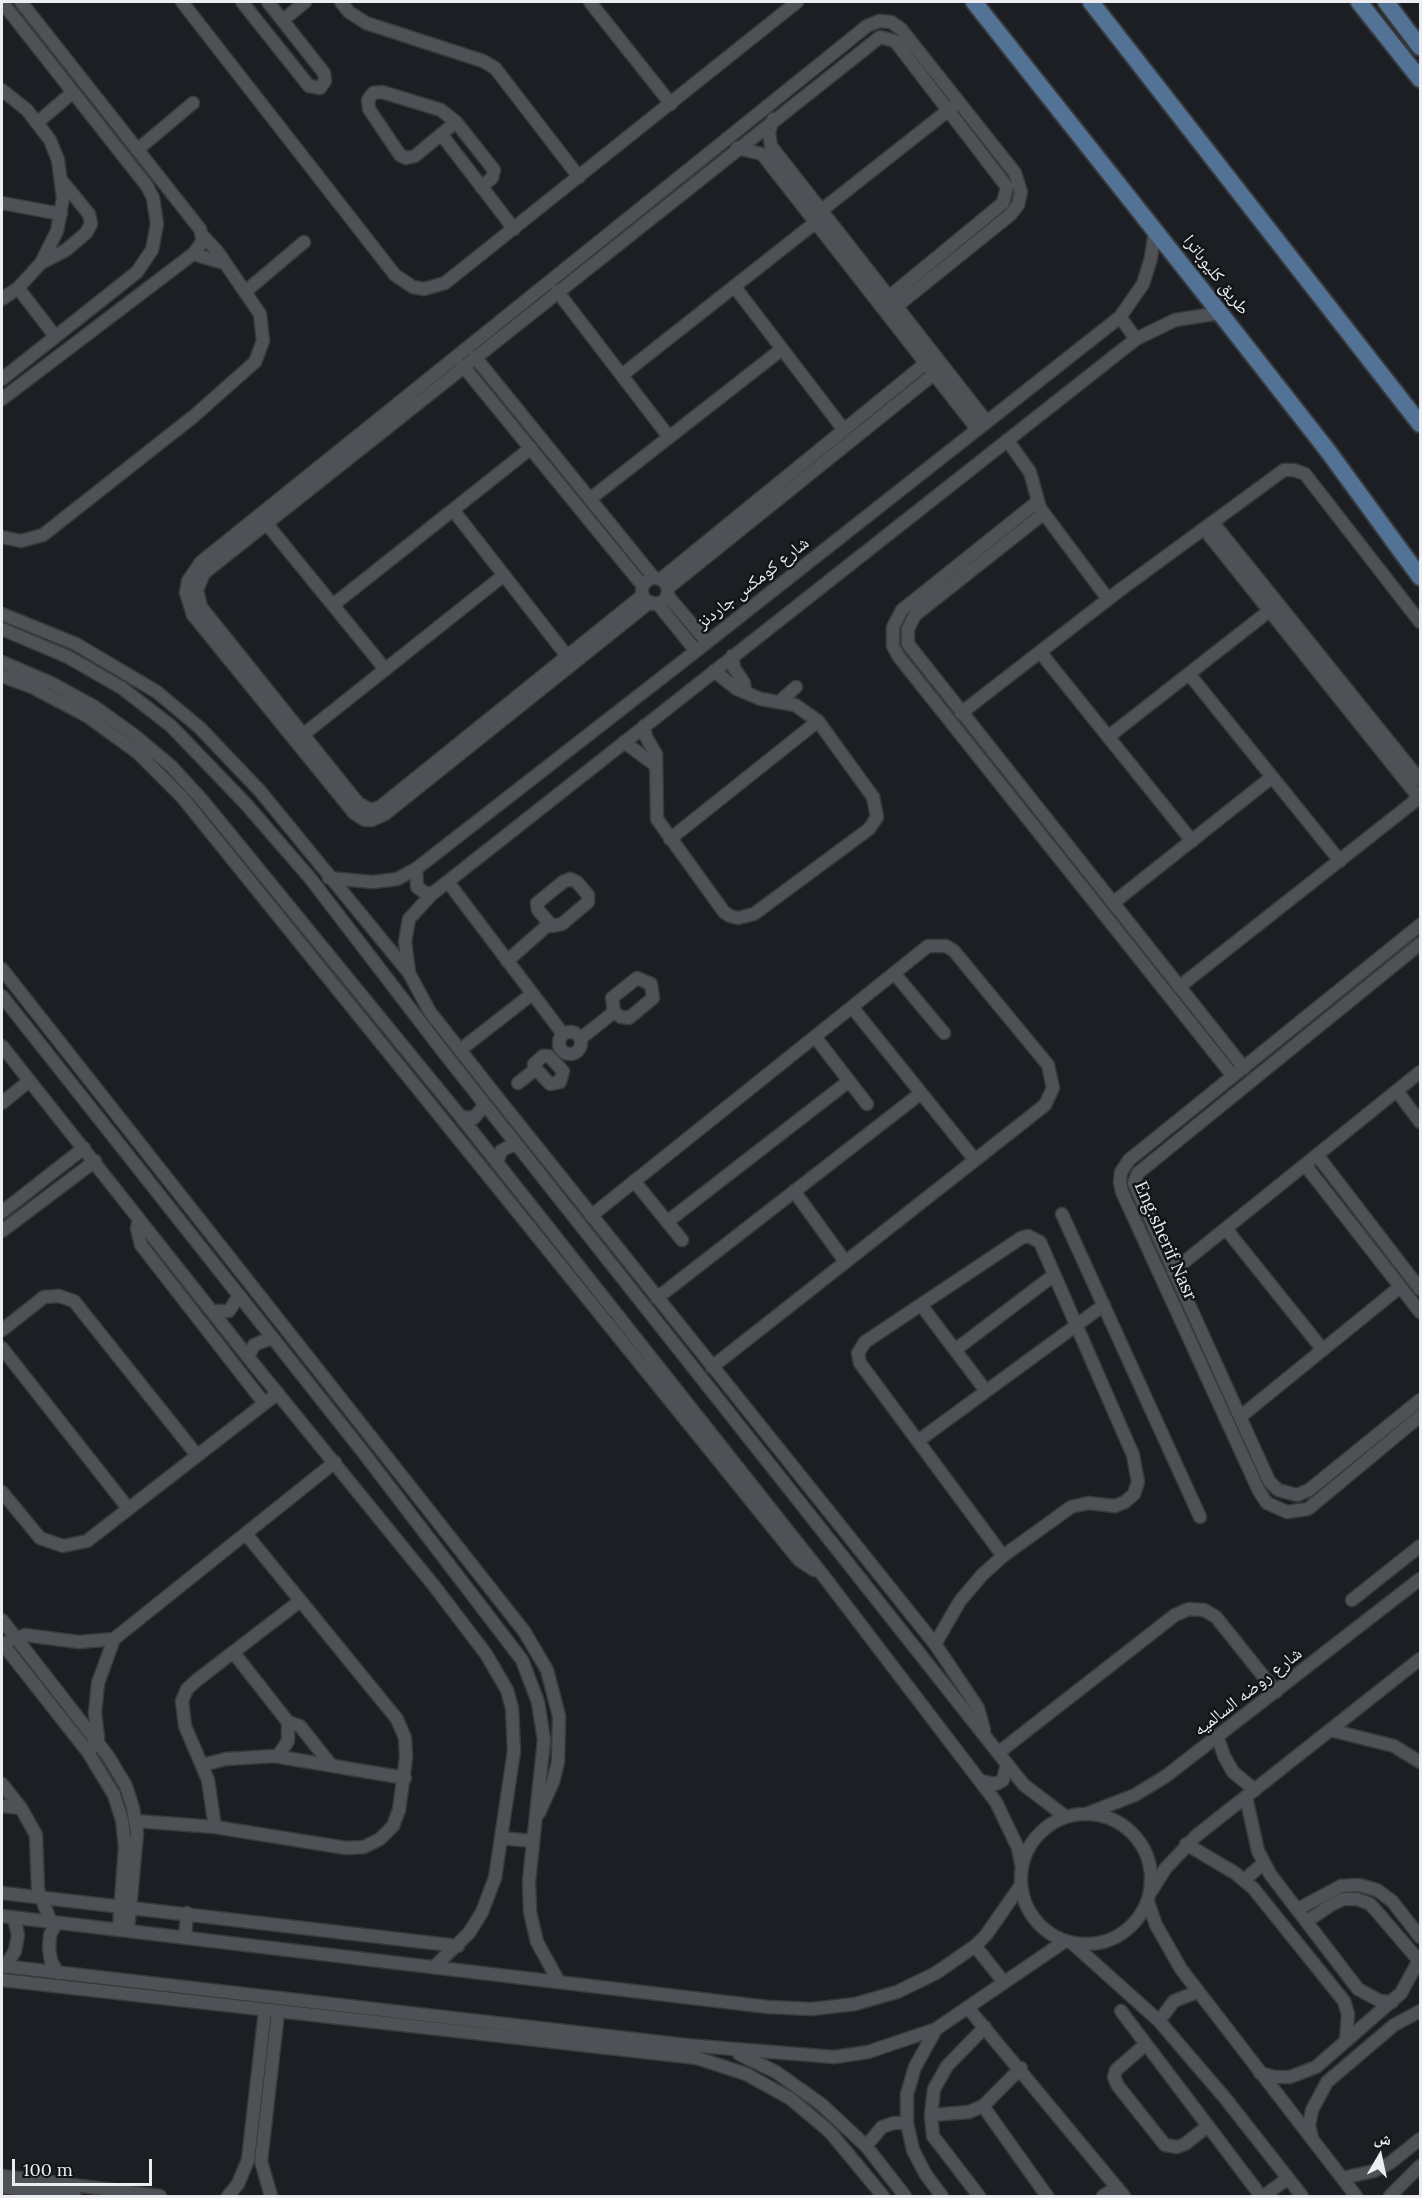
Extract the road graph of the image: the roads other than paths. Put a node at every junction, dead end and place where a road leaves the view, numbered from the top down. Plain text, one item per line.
1 (2, 2) edge
2 (21, 2) edge
3 (182, 2) edge
4 (242, 2) edge
5 (268, 2) edge
6 (305, 2) edge
7 (340, 2) edge
8 (590, 2) edge
9 (797, 2) edge
10 (974, 2) edge
11 (1091, 2) edge
12 (1359, 2) edge
13 (1386, 2) edge
14 (283, 20) junction
15 (44, 32) junction
16 (33, 41) junction
17 (1420, 47) edge
18 (1420, 79) edge
19 (2, 90) edge
20 (73, 92) junction
21 (193, 103) dead end
22 (670, 104) junction
23 (954, 106) junction
24 (107, 112) junction
25 (773, 119) junction
26 (38, 122) junction
27 (96, 122) junction
28 (456, 122) junction
29 (441, 134) junction
30 (737, 148) junction
31 (137, 150) junction
32 (158, 177) junction
33 (579, 177) junction
34 (62, 181) junction
35 (147, 186) junction
36 (482, 187) junction
37 (2, 203) edge
38 (823, 209) junction
39 (61, 214) junction
40 (814, 220) junction
41 (514, 229) junction
42 (1155, 229) junction
43 (202, 236) junction
44 (304, 242) dead end
45 (193, 254) junction
46 (41, 263) junction
47 (224, 263) junction
48 (137, 272) junction
49 (734, 286) junction
50 (150, 287) junction
51 (18, 288) junction
52 (246, 291) junction
53 (557, 291) junction
54 (2, 299) edge
55 (893, 301) junction
56 (91, 309) junction
57 (1220, 312) junction
58 (1120, 317) junction
59 (102, 323) junction
60 (56, 336) junction
61 (1136, 339) junction
62 (782, 349) junction
63 (475, 357) junction
64 (28, 358) junction
65 (926, 363) junction
66 (463, 366) junction
67 (38, 372) junction
68 (934, 374) junction
69 (621, 375) junction
70 (2, 379) edge
71 (2, 399) edge
72 (1420, 424) edge
73 (982, 426) junction
74 (844, 430) junction
75 (669, 436) junction
76 (1007, 440) junction
77 (531, 448) junction
78 (590, 499) junction
79 (1040, 508) junction
80 (453, 510) junction
81 (266, 523) junction
82 (1209, 527) junction
83 (2, 537) edge
84 (504, 576) junction
85 (1420, 578) edge
86 (662, 585) junction
87 (648, 597) junction
88 (1265, 597) junction
89 (1108, 599) junction
90 (333, 605) junction
91 (1269, 611) junction
92 (2, 614) edge
93 (1420, 622) edge
94 (2, 629) edge
95 (46, 630) junction
96 (707, 642) junction
97 (40, 644) junction
98 (696, 651) junction
99 (1040, 652) junction
100 (567, 656) junction
101 (732, 656) junction
102 (2, 662) edge
103 (385, 669) junction
104 (714, 671) junction
105 (1189, 674) junction
106 (2, 676) edge
107 (796, 687) dead end
108 (745, 692) junction
109 (778, 702) junction
110 (961, 712) junction
111 (818, 721) junction
112 (644, 726) junction
113 (304, 734) junction
114 (1108, 737) junction
115 (624, 742) junction
116 (655, 765) junction
117 (1272, 777) junction
118 (1420, 780) edge
119 (260, 791) junction
120 (1420, 798) edge
121 (245, 803) junction
122 (670, 838) junction
123 (1192, 841) junction
124 (1340, 861) junction
125 (416, 869) junction
126 (310, 878) junction
127 (332, 878) junction
128 (448, 882) junction
129 (432, 894) junction
130 (288, 903) junction
131 (1113, 903) junction
132 (275, 912) junction
133 (549, 924) dead end
134 (1420, 925) edge
135 (1418, 950) edge
136 (507, 961) junction
137 (2, 969) edge
138 (409, 973) junction
139 (894, 973) junction
140 (1179, 987) junction
141 (532, 994) junction
142 (2, 996) edge
143 (1327, 1001) junction
144 (852, 1007) junction
145 (430, 1012) junction
146 (614, 1012) dead end
147 (1336, 1012) junction
148 (420, 1020) junction
149 (944, 1033) dead end
150 (562, 1034) junction
151 (815, 1037) junction
152 (580, 1039) junction
153 (2, 1046) edge
154 (460, 1050) junction
155 (566, 1053) junction
156 (555, 1063) junction
157 (536, 1070) junction
158 (1238, 1072) junction
159 (1420, 1072) edge
160 (29, 1081) junction
161 (849, 1081) junction
162 (518, 1083) dead end
163 (1397, 1091) junction
164 (921, 1093) junction
165 (482, 1100) junction
166 (2, 1103) edge
167 (867, 1104) dead end
168 (461, 1117) junction
169 (1420, 1122) edge
170 (519, 1147) junction
171 (84, 1148) junction
172 (1317, 1155) junction
173 (975, 1160) junction
174 (95, 1161) junction
175 (497, 1163) junction
176 (1305, 1165) junction
177 (43, 1180) junction
178 (634, 1182) junction
179 (794, 1191) junction
180 (54, 1192) junction
181 (2, 1212) edge
182 (194, 1213) junction
183 (1062, 1214) dead end
184 (591, 1216) junction
185 (139, 1219) junction
186 (667, 1222) junction
187 (180, 1224) junction
188 (1226, 1229) junction
189 (2, 1231) edge
190 (682, 1240) dead end
191 (844, 1260) junction
192 (1173, 1271) junction
193 (1054, 1275) junction
194 (1401, 1287) junction
195 (1420, 1289) edge
196 (238, 1297) junction
197 (657, 1298) junction
198 (921, 1305) junction
199 (1104, 1305) junction
200 (213, 1311) junction
201 (1420, 1312) edge
202 (1076, 1325) junction
203 (2, 1330) edge
204 (271, 1338) junction
205 (2, 1348) edge
206 (955, 1350) junction
207 (1209, 1350) junction
208 (1323, 1350) junction
209 (1197, 1356) junction
210 (248, 1357) junction
211 (712, 1367) junction
212 (986, 1391) junction
213 (278, 1393) junction
214 (1420, 1400) edge
215 (264, 1403) junction
216 (1420, 1416) edge
217 (1240, 1417) junction
218 (918, 1441) junction
219 (196, 1454) junction
220 (335, 1462) junction
221 (402, 1474) junction
222 (389, 1485) junction
223 (2, 1492) edge
224 (128, 1508) junction
225 (1200, 1516) dead end
226 (246, 1534) junction
227 (1420, 1546) edge
228 (1004, 1556) junction
229 (822, 1574) junction
230 (1420, 1579) edge
231 (1352, 1600) dead end
232 (300, 1601) junction
233 (2, 1620) edge
234 (15, 1637) junction
235 (114, 1639) junction
236 (3, 1644) edge
237 (935, 1644) junction
238 (233, 1652) junction
239 (1420, 1659) edge
240 (1276, 1692) junction
241 (288, 1722) junction
242 (1330, 1730) junction
243 (984, 1734) junction
244 (1218, 1738) junction
245 (92, 1747) junction
246 (998, 1753) junction
247 (278, 1756) junction
248 (1420, 1762) edge
249 (1007, 1764) junction
250 (202, 1765) junction
251 (331, 1765) junction
252 (405, 1778) junction
253 (981, 1781) junction
254 (2, 1784) edge
255 (1251, 1793) junction
256 (2, 1806) edge
257 (21, 1808) junction
258 (1086, 1814) junction
259 (1066, 1817) junction
260 (536, 1819) junction
261 (135, 1821) junction
262 (215, 1827) junction
263 (501, 1838) junction
264 (533, 1842) junction
265 (1186, 1844) junction
266 (1264, 1863) junction
267 (1022, 1868) junction
268 (37, 1872) junction
269 (1244, 1880) junction
270 (1021, 1885) junction
271 (2, 1893) edge
272 (26, 1895) junction
273 (39, 1897) junction
274 (1149, 1897) junction
275 (126, 1905) junction
276 (1298, 1909) junction
277 (187, 1913) junction
278 (11, 1917) edge
279 (1307, 1921) junction
280 (54, 1922) junction
281 (123, 1930) junction
282 (1420, 1937) edge
283 (185, 1938) junction
284 (1069, 1942) junction
285 (458, 1946) junction
286 (975, 1946) junction
287 (1420, 1961) edge
288 (3, 1967) edge
289 (434, 1967) junction
290 (58, 1973) junction
291 (1351, 1979) junction
292 (2, 1980) edge
293 (1003, 1981) junction
294 (559, 1982) junction
295 (1336, 1990) junction
296 (1197, 1992) junction
297 (1392, 2002) junction
298 (968, 2008) junction
299 (265, 2011) junction
300 (1121, 2011) dead end
301 (1420, 2011) edge
302 (278, 2012) junction
303 (1159, 2021) junction
304 (985, 2027) junction
305 (936, 2029) junction
306 (1346, 2040) junction
307 (619, 2043) junction
308 (1146, 2044) junction
309 (724, 2049) junction
310 (1253, 2064) junction
311 (1316, 2067) junction
312 (1021, 2068) junction
313 (1327, 2082) junction
314 (983, 2106) junction
315 (931, 2115) junction
316 (907, 2123) junction
317 (1208, 2126) junction
318 (1312, 2139) junction
319 (1420, 2139) edge
320 (866, 2146) junction
321 (1405, 2153) junction
322 (255, 2160) junction
323 (1419, 2167) edge
324 (2, 2176) edge
325 (1288, 2178) junction
326 (1342, 2178) junction
327 (2, 2187) edge
328 (1120, 2192) edge
329 (1296, 2194) edge
330 (51, 2195) edge
331 (75, 2196) edge
332 (160, 2196) edge
333 (228, 2196) edge
334 (271, 2196) edge
335 (883, 2196) edge
336 (905, 2196) edge
337 (942, 2196) edge
338 (979, 2196) edge
339 (1047, 2196) edge
340 (1103, 2196) edge
341 (1263, 2196) edge
342 (1356, 2196) edge
343 (1390, 2196) edge

1 - 16 street
2 - 15 street
3 - 41 street
4 - 14 street
5 - 14 street
6 - 14 street
7 - 33 street
8 - 22 street
9 - 22 street
10 - 42 main road, طريق كليوباترا
11 - 72 main road
12 - 18 main road
13 - 17 main road
15 - 16 street
15 - 24 street
16 - 20 street
19 - 26 street
20 - 26 street
20 - 27 street
21 - 31 street
22 - 33 street
23 - 25 street
23 - 38 street
23 - 55 street
23 - 87 street
24 - 27 street
24 - 31 street
25 - 30 street
25 - 38 street
26 - 34 street
27 - 35 street
28 - 29 street
28 - 29 street
28 - 36 street
29 - 36 street
30 - 40 street
30 - 53 street
31 - 32 street
32 - 35 street
32 - 43 street
33 - 41 street
34 - 39 street
34 - 46 street
35 - 48 street
36 - 41 street
37 - 39 street
38 - 40 street
38 - 55 street
39 - 46 street
40 - 49 street
40 - 65 street
42 - 57 main road, طريق كليوباترا
42 - 58 street, شارع كومكس جاردنز
43 - 45 street
43 - 47 street
44 - 52 street
45 - 47 street
45 - 50 street
46 - 51 street
47 - 52 street
48 - 50 street
48 - 56 street
49 - 62 street
49 - 69 street
50 - 59 street
51 - 54 street
51 - 60 street
52 - 83 street
53 - 63 street
53 - 69 street
55 - 73 street
56 - 59 street
56 - 60 street
57 - 61 street
57 - 85 main road, طريق كليوباترا
58 - 61 street
58 - 73 street, شارع كومكس جاردنز
59 - 67 street
60 - 64 street
61 - 76 street
62 - 74 street
62 - 75 street
63 - 66 street
63 - 78 street
64 - 67 street
64 - 70 street
65 - 68 street
65 - 74 street
66 - 77 street
66 - 81 street
67 - 71 street
68 - 73 street
68 - 86 street
69 - 75 street
73 - 96 street, شارع كومكس جاردنز
74 - 86 street
75 - 78 street
76 - 79 street
76 - 101 street
77 - 80 street
77 - 87 street
78 - 86 street
79 - 89 street
79 - 110 street
79 - 158 street
80 - 84 street
80 - 90 street
81 - 90 street
81 - 113 street
82 - 88 street
82 - 89 street
82 - 93 street
84 - 100 street
84 - 103 street
86 - 87 street
86 - 87 street
86 - 96 street
87 - 98 street
87 - 100 street
88 - 91 street
88 - 118 street
89 - 99 street
90 - 103 street
91 - 105 street
91 - 120 street
92 - 95 street
94 - 97 street
95 - 97 street
95 - 119 street
96 - 98 street, شارع كومكس جاردنز
97 - 121 street
98 - 125 street, شارع كومكس جاردنز
99 - 110 street
99 - 114 street
100 - 113 street
101 - 104 street
101 - 108 street
102 - 130 street
103 - 113 street
104 - 108 street
104 - 112 street
105 - 114 street
105 - 117 street
106 - 132 street
107 - 109 street
108 - 109 street
109 - 111 street
110 - 131 street
111 - 122 street
111 - 122 street
112 - 115 street
112 - 116 street
114 - 123 street
115 - 116 street
115 - 128 street
116 - 122 street
117 - 123 street
117 - 124 street
119 - 121 street
119 - 127 street
120 - 124 street
121 - 126 street
123 - 131 street
124 - 140 street
125 - 127 street, شارع كومكس جاردنز
125 - 129 street
126 - 127 street, شارع كومكس جاردنز
126 - 148 street
127 - 138 street
128 - 129 street
128 - 136 street
129 - 138 street
130 - 132 street
130 - 168 street
131 - 140 street
132 - 229 street
133 - 136 street
134 - 143 street, Eng.sherif Nasr
135 - 147 street
136 - 141 street
137 - 182 street
138 - 145 street
139 - 144 street
139 - 149 street
139 - 173 street
140 - 158 street
141 - 150 street
141 - 154 street
142 - 187 street
143 - 147 street
143 - 158 street, Eng.sherif Nasr
144 - 151 street
144 - 164 street
145 - 148 street
145 - 154 street
146 - 152 street
147 - 192 street
148 - 165 street
150 - 152 street
150 - 155 street
151 - 161 street
151 - 178 street
152 - 155 street
153 - 160 street
154 - 184 street
155 - 156 street
156 - 157 street
156 - 157 street
157 - 162 street
158 - 209 street, Eng.sherif Nasr
159 - 163 street
160 - 166 street
160 - 171 street
161 - 167 street
161 - 186 street
163 - 169 street
163 - 172 street
164 - 173 street
164 - 179 street
165 - 168 street
165 - 170 street
168 - 175 street
170 - 175 street
170 - 243 street
171 - 174 street
171 - 177 street
172 - 176 street
172 - 195 street
173 - 191 street
174 - 180 street
174 - 185 street
175 - 229 street
176 - 188 street
176 - 194 street
177 - 180 street
177 - 181 street
178 - 184 street
178 - 186 street
179 - 191 street
179 - 197 street
180 - 189 street
182 - 187 street
182 - 221 street
183 - 199 street
184 - 197 street
185 - 200 street
185 - 215 street
186 - 190 street
187 - 196 street
188 - 192 street
188 - 208 street
191 - 211 street
192 - 207 street
193 - 198 street
193 - 202 street
193 - 206 street
194 - 201 street
194 - 208 street
196 - 200 street
196 - 204 street
197 - 211 street
198 - 206 street
198 - 218 street
199 - 202 street
199 - 225 street
200 - 210 street
202 - 212 street
202 - 228 street
203 - 219 street
204 - 210 street
204 - 222 street
205 - 224 street
206 - 212 street
207 - 209 street
207 - 217 street
208 - 217 street
209 - 216 street, Eng.sherif Nasr
210 - 213 street
211 - 237 street
212 - 218 street
213 - 215 street
213 - 220 street
214 - 217 street
215 - 219 street
218 - 228 street
219 - 224 street
220 - 226 street
220 - 263 street
221 - 222 street
221 - 260 street
222 - 260 street
223 - 224 street
226 - 232 street
226 - 235 street
227 - 231 street
228 - 237 street
229 - 253 street
230 - 240 street, شارع روضه السالميه
232 - 238 street
232 - 252 street
233 - 234 street
234 - 235 street
234 - 236 street
234 - 245 street
235 - 245 street
236 - 245 street
237 - 243 street
238 - 241 street
238 - 250 street
239 - 242 street
240 - 244 street, شارع روضه السالميه
240 - 246 street
241 - 247 street
241 - 251 street
242 - 248 street
242 - 255 street
243 - 246 street
244 - 255 street
244 - 258 street, شارع روضه السالميه
245 - 261 street
245 - 275 street
246 - 249 street
247 - 250 street
247 - 251 street
249 - 253 street
249 - 259 street
250 - 262 street
251 - 252 street
252 - 262 street
253 - 267 street
254 - 257 street
255 - 265 street
255 - 266 street
256 - 257 street
257 - 268 street
258 - 259 street
258 - 274 street
259 - 267 street
260 - 264 street
261 - 262 street
261 - 275 street
263 - 264 street
263 - 285 street
264 - 294 street
265 - 269 street
265 - 274 street
266 - 269 street
266 - 276 street
267 - 270 street
268 - 272 street
268 - 273 street
269 - 295 street
270 - 284 street
270 - 286 street
271 - 272 street
272 - 273 street
272 - 278 street
273 - 275 street
273 - 280 street
274 - 284 street
274 - 296 street
275 - 277 street
275 - 281 street
276 - 279 street
276 - 282 street
277 - 283 street
277 - 285 street
278 - 280 street
278 - 288 street
279 - 287 street
279 - 291 street
280 - 281 street
280 - 290 street
281 - 283 street
283 - 289 street
284 - 293 street
284 - 303 street
285 - 289 street
286 - 293 street
286 - 294 street
287 - 297 street
288 - 290 street
289 - 294 street
290 - 307 street
291 - 295 street
291 - 297 street
292 - 299 street
293 - 298 street
295 - 306 street
296 - 303 street
296 - 310 street
297 - 306 street
298 - 304 street
298 - 305 street
299 - 302 street
299 - 322 street
300 - 308 street
301 - 313 street
302 - 307 street
302 - 322 street
303 - 325 street
304 - 312 street
304 - 315 street
305 - 309 street
305 - 316 street
306 - 311 street
307 - 309 street
307 - 335 street
308 - 317 street
308 - 317 street
309 - 320 street
310 - 311 street
310 - 318 street
311 - 313 street
312 - 314 street
312 - 328 street
313 - 318 street
314 - 315 street
314 - 339 street
315 - 338 street
316 - 320 street
316 - 337 street
317 - 341 street
318 - 326 street
319 - 321 street
320 - 336 street
321 - 323 street
321 - 326 street
322 - 333 street
322 - 334 street
323 - 343 street
324 - 332 street
325 - 329 street
325 - 341 street
326 - 342 street
327 - 330 street
328 - 340 street
330 - 331 street

